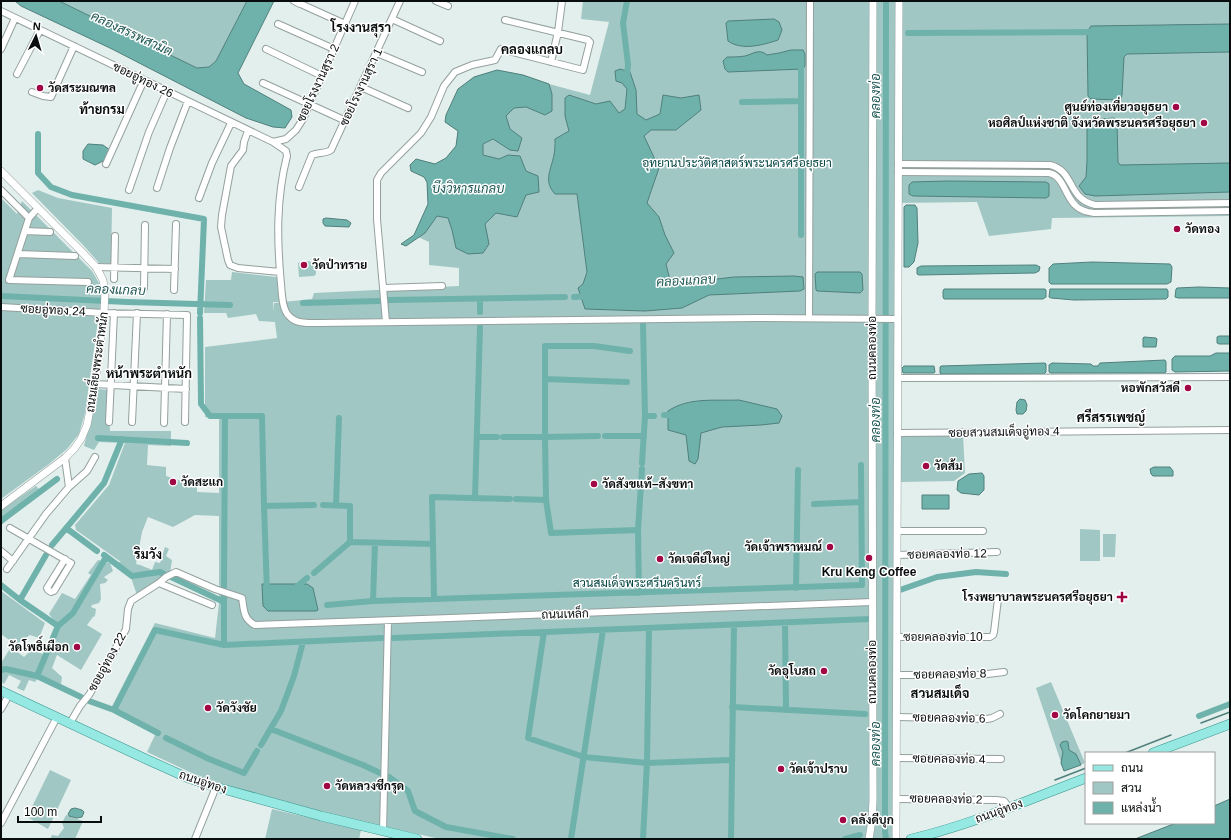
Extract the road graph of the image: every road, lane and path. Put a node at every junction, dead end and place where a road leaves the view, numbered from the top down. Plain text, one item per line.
1 (355, 1) edge
2 (400, 1) edge
3 (436, 1) edge
4 (562, 1) edge
5 (810, 1) edge
6 (873, 1) edge
7 (899, 1) edge
8 (299, 3) edge
9 (448, 6) dead end
10 (1, 11) edge
11 (15, 18) junction
12 (392, 19) junction
13 (505, 20) dead end
14 (278, 24) dead end
15 (345, 24) junction
16 (40, 30) junction
17 (558, 32) junction
18 (440, 41) dead end
19 (74, 46) junction
20 (1, 49) edge
21 (266, 49) dead end
22 (334, 49) junction
23 (377, 53) junction
24 (551, 62) junction
25 (422, 72) dead end
26 (16, 74) dead end
27 (322, 76) junction
28 (144, 80) junction
29 (263, 83) dead end
30 (361, 87) junction
31 (167, 91) junction
32 (32, 92) dead end
33 (188, 101) junction
34 (309, 104) junction
35 (408, 108) dead end
36 (346, 121) junction
37 (231, 123) junction
38 (248, 131) junction
39 (273, 142) junction
40 (106, 164) dead end
41 (898, 164) junction
42 (1, 171) edge
43 (898, 172) junction
44 (299, 186) dead end
45 (157, 188) dead end
46 (1, 190) edge
47 (129, 190) dead end
48 (200, 198) dead end
49 (1230, 203) edge
50 (38, 208) junction
51 (1230, 211) edge
52 (29, 218) junction
53 (176, 224) dead end
54 (145, 225) dead end
55 (25, 231) junction
56 (50, 232) dead end
57 (115, 236) dead end
58 (18, 254) junction
59 (75, 256) dead end
60 (96, 267) junction
61 (114, 268) junction
62 (144, 268) junction
63 (175, 269) junction
64 (280, 272) junction
65 (114, 279) dead end
66 (88, 282) dead end
67 (442, 286) dead end
68 (144, 288) dead end
69 (383, 288) junction
70 (174, 290) dead end
71 (1, 307) edge
72 (104, 311) junction
73 (114, 313) junction
74 (137, 314) junction
75 (167, 314) junction
76 (809, 318) junction
77 (875, 319) junction
78 (895, 319) junction
79 (386, 322) junction
80 (1230, 377) edge
81 (898, 378) junction
82 (94, 384) junction
83 (111, 385) junction
84 (134, 386) junction
85 (165, 388) junction
86 (186, 389) junction
87 (110, 422) dead end
88 (132, 422) dead end
89 (185, 422) dead end
90 (164, 423) dead end
91 (1230, 430) edge
92 (897, 433) junction
93 (95, 457) dead end
94 (65, 458) junction
95 (69, 487) junction
96 (1, 506) edge
97 (10, 528) dead end
98 (897, 531) junction
99 (983, 531) dead end
100 (29, 538) junction
101 (1, 551) edge
102 (997, 552) dead end
103 (897, 555) junction
104 (65, 559) junction
105 (13, 561) junction
106 (7, 569) dead end
107 (159, 583) junction
108 (998, 599) dead end
109 (872, 602) junction
110 (212, 605) dead end
111 (388, 621) junction
112 (258, 625) joint
113 (897, 637) junction
114 (1004, 672) dead end
115 (897, 675) junction
116 (5, 693) edge
117 (1, 709) edge
118 (1000, 714) dead end
119 (897, 717) junction
120 (57, 718) junction
121 (70, 723) junction
122 (1230, 724) edge
123 (1155, 752) edge
124 (897, 758) junction
125 (1002, 759) dead end
126 (1085, 778) edge
127 (216, 787) junction
128 (897, 798) junction
129 (1010, 808) junction
130 (1, 823) edge
131 (383, 831) junction
132 (195, 839) edge
133 (417, 839) edge
134 (869, 839) edge
135 (896, 839) edge
136 (911, 839) edge

1 - 15 street, ซอยโรงงานสุรา 2
2 - 12 street, ซอยโรงงานสุรา 1
3 - 9 street
4 - 17 street
5 - 76 street
6 - 77 street, ถนนคลองท่อ
7 - 41 street, ถนนคลองท่อ
8 - 15 street
10 - 11 street, ซอยอู่ทอง 26
11 - 16 street, ซอยอู่ทอง 26
11 - 20 street
12 - 18 street
12 - 23 street, ซอยโรงงานสุรา 1
13 - 17 street
14 - 22 street
15 - 22 street, ซอยโรงงานสุรา 2
16 - 19 street, ซอยอู่ทอง 26
16 - 26 street
17 - 24 street
17 - 24 street
19 - 28 street, ซอยอู่ทอง 26
19 - 32 street
21 - 27 street
22 - 27 street, ซอยโรงงานสุรา 2
23 - 25 street
23 - 30 street, ซอยโรงงานสุรา 1
24 - 69 street
27 - 34 street, ซอยโรงงานสุรา 2
28 - 31 street, ซอยอู่ทอง 26
28 - 40 street
29 - 34 street
30 - 35 street
30 - 36 street, ซอยโรงงานสุรา 1
31 - 33 street, ซอยอู่ทอง 26
31 - 47 street
33 - 37 street, ซอยอู่ทอง 26
33 - 45 street
34 - 36 street
34 - 39 street, ซอยโรงงานสุรา 2
36 - 44 street, ซอยโรงงานสุรา 1
37 - 38 street, ซอยอู่ทอง 26
37 - 48 street
38 - 39 street, ซอยอู่ทอง 26
38 - 64 street
39 - 64 street, ซอยอู่ทอง 26
41 - 43 street, ถนนคลองท่อ
41 - 49 street
42 - 50 street, ถนนเลี่ยงพระตำหนัก
43 - 51 street
43 - 78 street, ถนนคลองท่อ
46 - 52 street
50 - 52 street
50 - 60 street, ถนนเลี่ยงพระตำหนัก
52 - 55 street
53 - 63 street
54 - 62 street
55 - 56 street
55 - 58 street
57 - 61 street
58 - 59 street
58 - 66 street
60 - 61 street
60 - 72 street, ถนนเลี่ยงพระตำหนัก
61 - 62 street
61 - 65 street
62 - 63 street
62 - 68 street
63 - 70 street
64 - 79 street
67 - 69 street
69 - 79 street
71 - 72 street, ซอยอู่ทอง 24
72 - 73 street, ซอยอู่ทอง 24
72 - 82 street, ถนนเลี่ยงพระตำหนัก
73 - 74 street, ซอยอู่ทอง 24
73 - 83 street
74 - 75 street, ซอยอู่ทอง 24
74 - 84 street
75 - 85 street
75 - 86 street, ซอยอู่ทอง 24
76 - 77 street
76 - 79 street
77 - 78 street
77 - 109 street, ถนนคลองท่อ
78 - 81 street, ถนนคลองท่อ
80 - 81 street
81 - 92 street, ถนนคลองท่อ
82 - 83 street
82 - 94 street, ถนนเลี่ยงพระตำหนัก
83 - 84 street
83 - 87 street
84 - 85 street
84 - 88 street
85 - 86 street
85 - 90 street
86 - 89 street
91 - 92 street, ซอยสวนสมเด็จอู่ทอง 4
92 - 98 street, ถนนคลองท่อ
93 - 95 street
94 - 95 street
94 - 96 street, ถนนเลี่ยงพระตำหนัก
95 - 100 street
97 - 100 street
98 - 99 street
98 - 103 street, ถนนคลองท่อ
100 - 104 street
100 - 105 street
101 - 105 street
102 - 103 street, ซอยคลองท่อ 12
103 - 113 street, ถนนคลองท่อ
104 - 104 street
105 - 106 street
107 - 110 street
107 - 112 street, ซอยอู่ทอง 22
107 - 121 street, ซอยอู่ทอง 22
108 - 113 street, ซอยคลองท่อ 10
109 - 111 street, ถนนเหล็ก
109 - 134 street, ถนนคลองท่อ
111 - 112 street, ถนนเหล็ก
111 - 131 street
113 - 115 street, ถนนคลองท่อ
114 - 115 street, ซอยคลองท่อ 8
115 - 119 street, ถนนคลองท่อ
116 - 117 street
116 - 120 main road, ถนนอู่ทอง
118 - 119 street, ซอยคลองท่อ 6
119 - 124 street, ถนนคลองท่อ
120 - 121 main road, ถนนอู่ทอง
120 - 130 street
121 - 127 main road, ถนนอู่ทอง
122 - 123 main road
124 - 125 street, ซอยคลองท่อ 4
124 - 128 street, ถนนคลองท่อ
126 - 129 main road, ถนนอู่ทอง
127 - 131 main road, ถนนอู่ทอง
127 - 132 street
128 - 129 street, ซอยคลองท่อ 2
128 - 135 street, ถนนคลองท่อ
129 - 136 main road, ถนนอู่ทอง
131 - 133 main road, ถนนอู่ทอง

